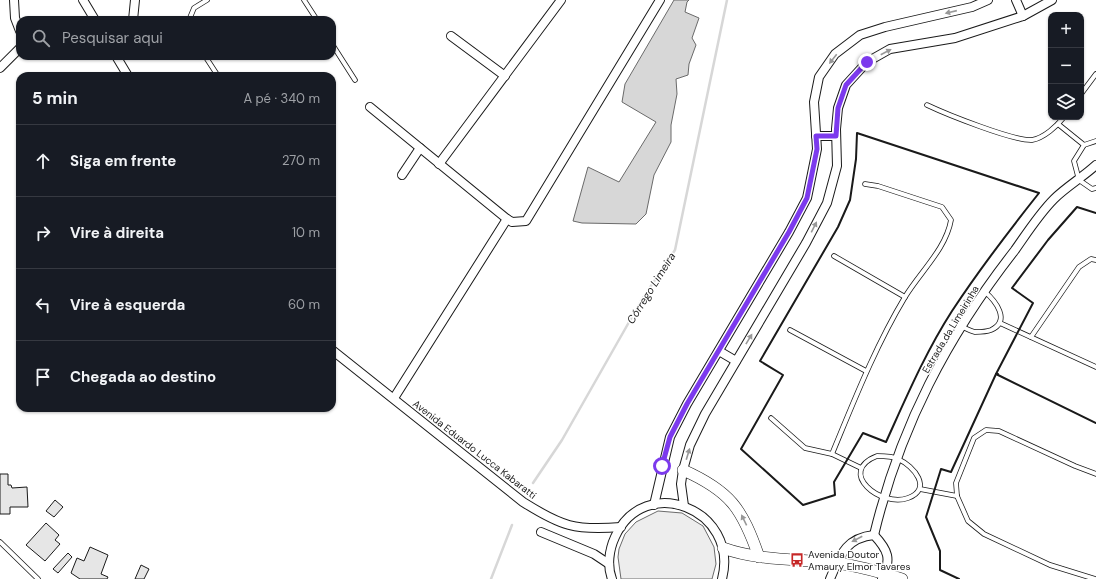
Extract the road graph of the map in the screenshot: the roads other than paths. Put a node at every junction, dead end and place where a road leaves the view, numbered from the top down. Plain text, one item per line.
1 (14, 0) edge
2 (83, 0) edge
3 (135, 0) edge
4 (207, 0) edge
5 (304, 0) edge
6 (660, 0) edge
7 (988, 0) edge
8 (1016, 0) edge
9 (1052, 0) edge
10 (560, 1) edge
11 (93, 16) edge
12 (133, 16) edge
13 (191, 16) edge
14 (314, 16) edge
15 (1023, 16) junction
16 (16, 21) edge
17 (451, 36) dead end
18 (336, 50) edge
19 (16, 51) edge
20 (118, 60) edge
21 (208, 60) edge
22 (1, 62) edge
23 (126, 72) edge
24 (215, 72) edge
25 (1096, 74) edge
26 (505, 76) junction
27 (355, 80) dead end
28 (1084, 90) edge
29 (927, 105) dead end
30 (370, 107) dead end
31 (1061, 120) edge
32 (1058, 124) junction
33 (816, 136) junction
34 (836, 136) junction
35 (1096, 141) edge
36 (1084, 144) junction
37 (420, 148) junction
38 (439, 164) junction
39 (1096, 165) edge
40 (402, 175) dead end
41 (1079, 180) junction
42 (865, 184) dead end
43 (1096, 188) edge
44 (507, 219) junction
45 (834, 256) dead end
46 (1096, 260) edge
47 (983, 290) junction
48 (905, 297) junction
49 (1000, 323) junction
50 (960, 326) junction
51 (790, 330) dead end
52 (1031, 337) junction
53 (719, 351) junction
54 (336, 353) edge
55 (736, 361) junction
56 (1096, 367) edge
57 (866, 371) junction
58 (394, 398) junction
59 (771, 418) dead end
60 (832, 454) junction
61 (897, 458) junction
62 (861, 468) junction
63 (683, 470) junction
64 (1096, 474) edge
65 (920, 489) junction
66 (957, 496) junction
67 (883, 497) junction
68 (654, 505) junction
69 (684, 506) junction
70 (620, 527) junction
71 (541, 532) dead end
72 (874, 535) junction
73 (0, 542) edge
74 (723, 548) junction
75 (759, 556) junction
76 (837, 563) junction
77 (609, 564) junction
78 (884, 576) edge
79 (38, 579) edge
80 (612, 579) edge
81 (722, 579) edge
82 (830, 579) edge
83 (902, 579) edge
84 (1095, 579) edge

1 - 16 street
2 - 11 street
3 - 12 street
4 - 13 lane
5 - 14 lane
6 - 44 street
7 -> 33 street
8 - 15 street
9 - 15 street
10 - 26 street
34 -> 15 street
17 - 26 street
18 - 27 lane
19 - 22 street
20 - 23 street
21 - 24 lane
25 - 28 lane
26 - 38 street
29 - 32 lane
30 - 37 street
31 - 32 lane
32 - 36 lane
33 - 34 street
33 - 53 street
55 -> 34 street
35 - 36 lane
36 - 41 lane
37 - 38 street
37 - 40 street
38 - 44 street
39 - 41 street, Estrada da Limeirinha
41 - 43 lane
41 - 47 street, Estrada da Limeirinha
42 - 48 lane
44 - 58 street
45 - 48 lane
46 - 52 lane
47 - 49 lane
47 - 50 street, Estrada da Limeirinha
48 - 57 lane
49 - 50 lane
49 - 52 lane
50 - 61 street, Estrada da Limeirinha
51 - 57 lane
52 - 56 lane
53 - 55 street
53 - 68 street
54 - 58 street, Avenida Eduardo Lucca Kabaratti
63 -> 55 street
57 - 60 lane
58 - 70 street, Avenida Eduardo Lucca Kabaratti
59 - 60 lane
60 - 62 lane
61 - 62 lane
61 - 65 lane
61 - 67 street, Estrada da Limeirinha
62 - 67 lane
63 - 69 street
75 -> 63 street
64 - 66 lane
65 - 66 lane
65 - 67 lane
66 - 84 lane
67 - 72 street, Estrada da Limeirinha
68 - 69 street
68 - 70 street
69 - 74 street
70 - 77 street
71 - 77 street
72 -> 76 street
72 - 78 street
73 - 79 lane
74 - 75 street
74 - 81 street
75 - 76 street
76 - 78 street
76 - 82 street
77 - 80 street
78 - 83 street

